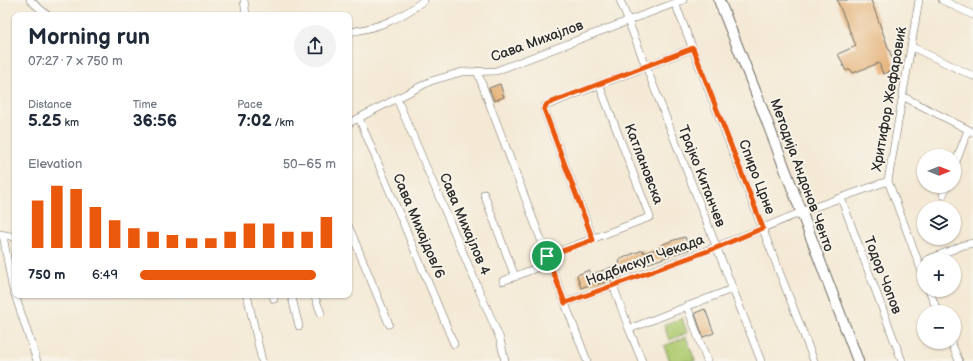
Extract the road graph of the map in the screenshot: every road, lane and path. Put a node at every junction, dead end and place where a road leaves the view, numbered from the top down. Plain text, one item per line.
1 (30, 0) edge
2 (244, 0) edge
3 (424, 0) edge
4 (620, 0) edge
5 (683, 0) edge
6 (719, 0) edge
7 (918, 0) edge
8 (942, 0) edge
9 (675, 3) junction
10 (44, 12) edge
11 (246, 12) edge
12 (973, 15) edge
13 (628, 21) junction
14 (352, 31) edge
15 (912, 47) junction
16 (693, 48) junction
17 (645, 66) junction
18 (477, 71) junction
19 (973, 76) edge
20 (600, 84) junction
21 (902, 96) junction
22 (397, 99) junction
23 (359, 118) junction
24 (352, 122) edge
25 (971, 131) edge
26 (961, 152) edge
27 (888, 181) junction
28 (484, 194) dead end
29 (841, 198) junction
30 (800, 213) junction
31 (763, 228) junction
32 (2, 235) edge
33 (352, 235) edge
34 (12, 237) edge
35 (593, 240) junction
36 (973, 243) edge
37 (716, 248) junction
38 (917, 253) edge
39 (943, 253) edge
40 (548, 260) junction
41 (515, 277) junction
42 (504, 281) dead end
43 (613, 285) junction
44 (12, 286) edge
45 (732, 289) junction
46 (16, 298) edge
47 (247, 298) edge
48 (292, 298) edge
49 (315, 298) edge
50 (565, 303) junction
51 (686, 306) junction
52 (320, 313) dead end
53 (389, 324) dead end
54 (299, 326) dead end
55 (629, 329) junction
56 (454, 344) dead end
57 (954, 349) edge
58 (37, 361) edge
59 (262, 361) edge
60 (505, 361) edge
61 (587, 361) edge
62 (642, 361) edge
63 (707, 361) edge
64 (761, 361) edge
65 (813, 361) edge
66 (858, 361) edge
67 (902, 361) edge
68 (959, 361) edge

1 - 10 street
2 - 11 street
3 - 14 street
4 - 13 street, Трајко Китанчев
5 - 9 street, Сава Михајлов
6 - 30 main road, Методија Андонов Ченто
7 - 15 street, Хритифор Жефаровиќ
8 - 12 street
9 - 13 street, Сава Михајлов
9 - 16 street, Спиро Црне
13 - 17 street, Трајко Китанчев
13 - 18 street, Сава Михајлов
15 - 19 street
15 - 21 street, Хритифор Жефаровиќ
16 - 17 street
16 - 31 street, Спиро Црне
17 - 20 street
17 - 37 street, Трајко Китанчев
18 - 22 street
18 - 40 street, Сава Михајлов
20 - 35 street
20 - 35 street, Катлановска
21 - 25 street
21 - 27 street, Хритифор Жефаровиќ
22 - 23 street
22 - 60 street, Сава Михајлов 4
23 - 24 street
23 - 56 street, Сава Михајдов/6
25 - 26 street
27 - 29 street, Хритифор Жефаровиќ
27 - 38 street
28 - 41 street
29 - 30 street, Хритифор Жефаровиќ
29 - 67 street, Тодор Чопов
30 - 31 street, Надбискуп Чекада
30 - 66 main road, Методија Андонов Ченто
31 - 37 street, Надбискуп Чекада
31 - 65 street, Спиро Црне
32 - 34 street
32 - 44 street
33 - 53 street
35 - 40 street, Катлановска
36 - 39 street
37 - 43 street, Надбискуп Чекада
37 - 45 street, Трајко Китанчев
40 - 41 street
40 - 50 street, Сава Михајлов
41 - 42 street
43 - 50 street, Надбискуп Чекада
43 - 55 street
45 - 51 street
45 - 64 street, Трајко Китанчев
46 - 58 street
47 - 59 street
48 - 54 street
49 - 52 street
50 - 61 street, Сава Михајлов
51 - 55 street
51 - 63 street
55 - 62 street
57 - 68 street

